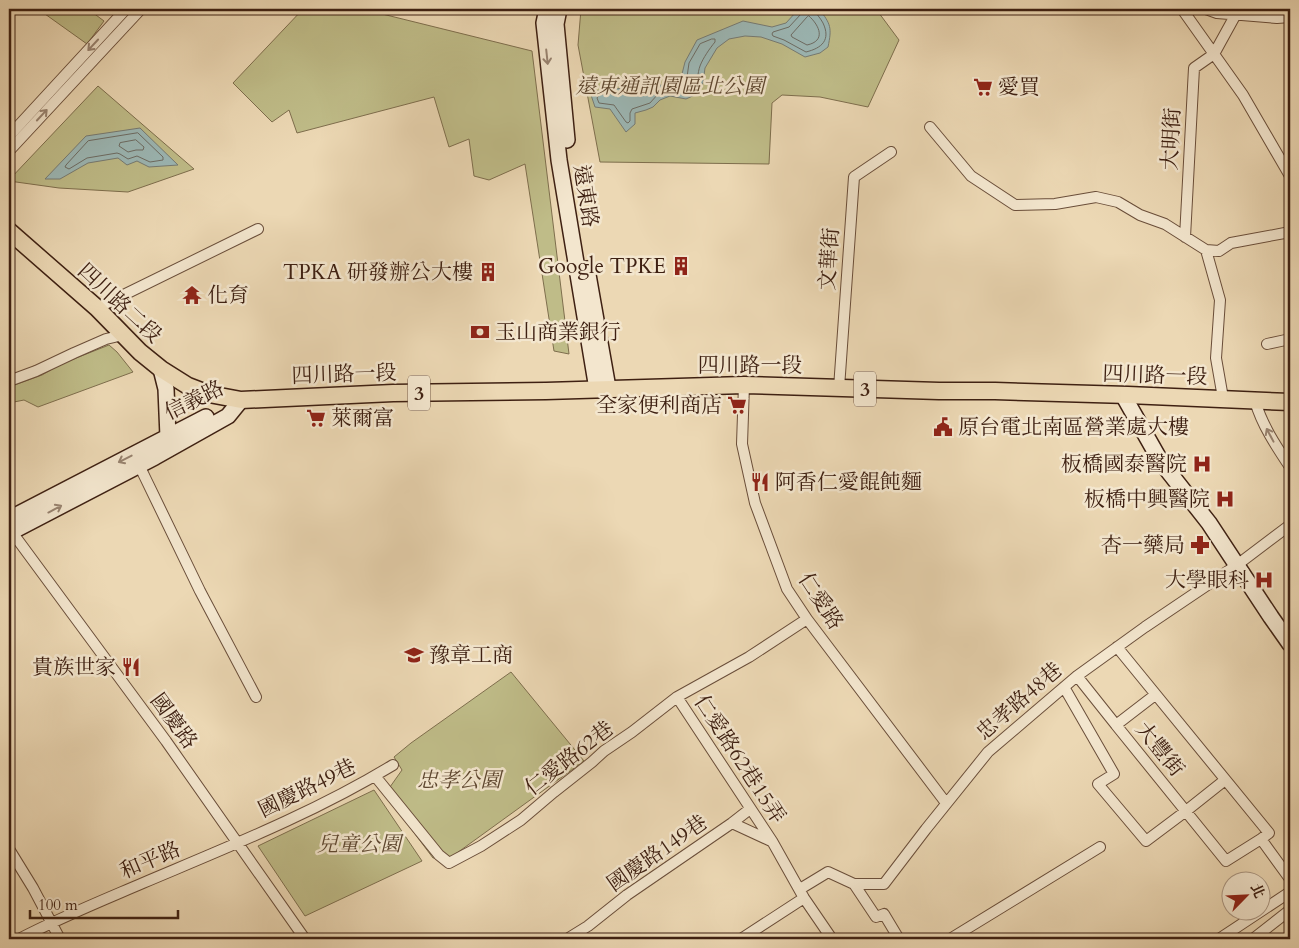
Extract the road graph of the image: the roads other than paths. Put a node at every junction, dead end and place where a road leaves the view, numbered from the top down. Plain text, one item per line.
1 (126, 9) edge
2 (141, 9) edge
3 (547, 9) edge
4 (559, 9) edge
5 (1182, 9) edge
6 (1206, 9) edge
7 (1236, 14) junction
8 (1290, 17) edge
9 (1214, 54) junction
10 (930, 127) dead end
11 (9, 136) edge
12 (9, 151) edge
13 (891, 152) dead end
14 (1290, 176) edge
15 (258, 229) dead end
16 (9, 231) edge
17 (1290, 232) edge
18 (1185, 237) junction
19 (1206, 250) junction
20 (97, 308) junction
21 (123, 335) junction
22 (1290, 339) edge
23 (1267, 344) dead end
24 (161, 369) junction
25 (9, 381) edge
26 (744, 385) junction
27 (839, 388) junction
28 (603, 389) junction
29 (209, 394) joint
30 (1123, 395) junction
31 (1222, 398) junction
32 (241, 400) junction
33 (1255, 401) junction
34 (1290, 402) edge
35 (168, 437) junction
36 (155, 457) junction
37 (139, 465) junction
38 (1290, 467) edge
39 (1290, 525) edge
40 (10, 528) edge
41 (1237, 565) junction
42 (807, 618) junction
43 (1289, 641) edge
44 (1116, 648) junction
45 (1077, 676) junction
46 (1064, 687) junction
47 (1156, 695) junction
48 (256, 697) dead end
49 (677, 697) junction
50 (1116, 725) junction
51 (393, 765) dead end
52 (375, 776) junction
53 (1225, 780) junction
54 (946, 803) junction
55 (750, 809) junction
56 (1186, 811) junction
57 (732, 823) junction
58 (1261, 839) junction
59 (772, 841) junction
60 (237, 843) junction
61 (1100, 847) dead end
62 (9, 849) edge
63 (1290, 879) edge
64 (854, 884) junction
65 (1290, 892) edge
66 (802, 894) junction
67 (1290, 910) edge
68 (50, 922) junction
69 (1232, 930) junction
70 (19, 939) edge
71 (60, 939) edge
72 (305, 939) edge
73 (568, 939) edge
74 (741, 939) edge
75 (832, 939) edge
76 (899, 939) edge
77 (950, 939) edge
78 (1219, 939) edge
79 (1224, 939) edge
80 (1253, 939) edge

1 -> 11 street
12 -> 2 street
3 -> 28 street, 遠東路
4 - 28 street, 遠東路
5 - 9 street
6 - 7 street
7 - 8 street
7 - 9 street
9 - 14 street
9 - 18 street, 大明街
10 - 18 street
13 - 27 street, 文華街
15 - 20 street
16 - 20 main road, 四川路二段 / 3
17 - 19 street
18 - 19 street
19 - 31 street
20 - 21 main road, 四川路二段 / 3
21 - 24 main road, 四川路二段 / 3
21 - 25 street
22 - 23 street
24 - 29 main road, 四川路二段 / 3
24 - 35 street
26 - 27 main road, 四川路一段 / 3
26 - 28 main road, 四川路一段 / 3
26 - 42 street, 仁愛路
27 - 30 main road, 四川路一段 / 3
28 - 32 main road, 四川路一段 / 3
29 - 32 main road, 四川路一段 / 3
30 - 31 main road, 四川路一段 / 3
30 - 41 street
31 - 33 main road, 四川路一段 / 3
32 - 35 street, 信義路
32 - 36 street, 信義路
33 - 34 main road, 四川路一段 / 3
38 -> 33 street
35 - 36 street
35 -> 40 street, 信義路
36 - 37 street, 信義路
40 -> 37 street, 信義路
37 - 48 street
39 - 41 street, 忠孝路48巷
40 - 60 street, 國慶路
41 - 43 street
41 - 44 street, 忠孝路48巷
42 - 49 street, 仁愛路62巷
42 - 54 street, 仁愛路
44 - 45 street, 忠孝路48巷
44 - 47 street, 大豐街
45 - 46 street, 忠孝路48巷
45 - 50 street
46 - 54 street, 忠孝路48巷
46 - 56 street
47 - 50 street, 大豐街
47 - 53 street, 大豐街
49 - 52 street, 仁愛路62巷
49 - 55 street, 仁愛路62巷15弄
50 - 56 street, 大豐街
51 - 52 street, 國慶路49巷
52 - 60 street, 國慶路49巷
53 - 56 street
53 - 58 street, 大豐街
54 - 64 street, 忠孝路48巷
55 - 57 street
55 - 59 street, 仁愛路62巷15弄
56 - 58 street, 大豐街
57 - 59 street, 國慶路149巷
57 - 73 street, 國慶路149巷
58 - 63 street
59 - 66 street, 仁愛路62巷15弄
60 - 68 street, 和平路
60 - 72 street, 國慶路
61 - 77 street
62 - 68 street
64 - 66 street
64 - 76 street
65 - 69 street
66 - 74 street
66 - 75 street, 仁愛路62巷15弄
67 - 80 street
68 - 70 street, 和平路
68 - 71 street
69 - 78 street
69 - 79 street

